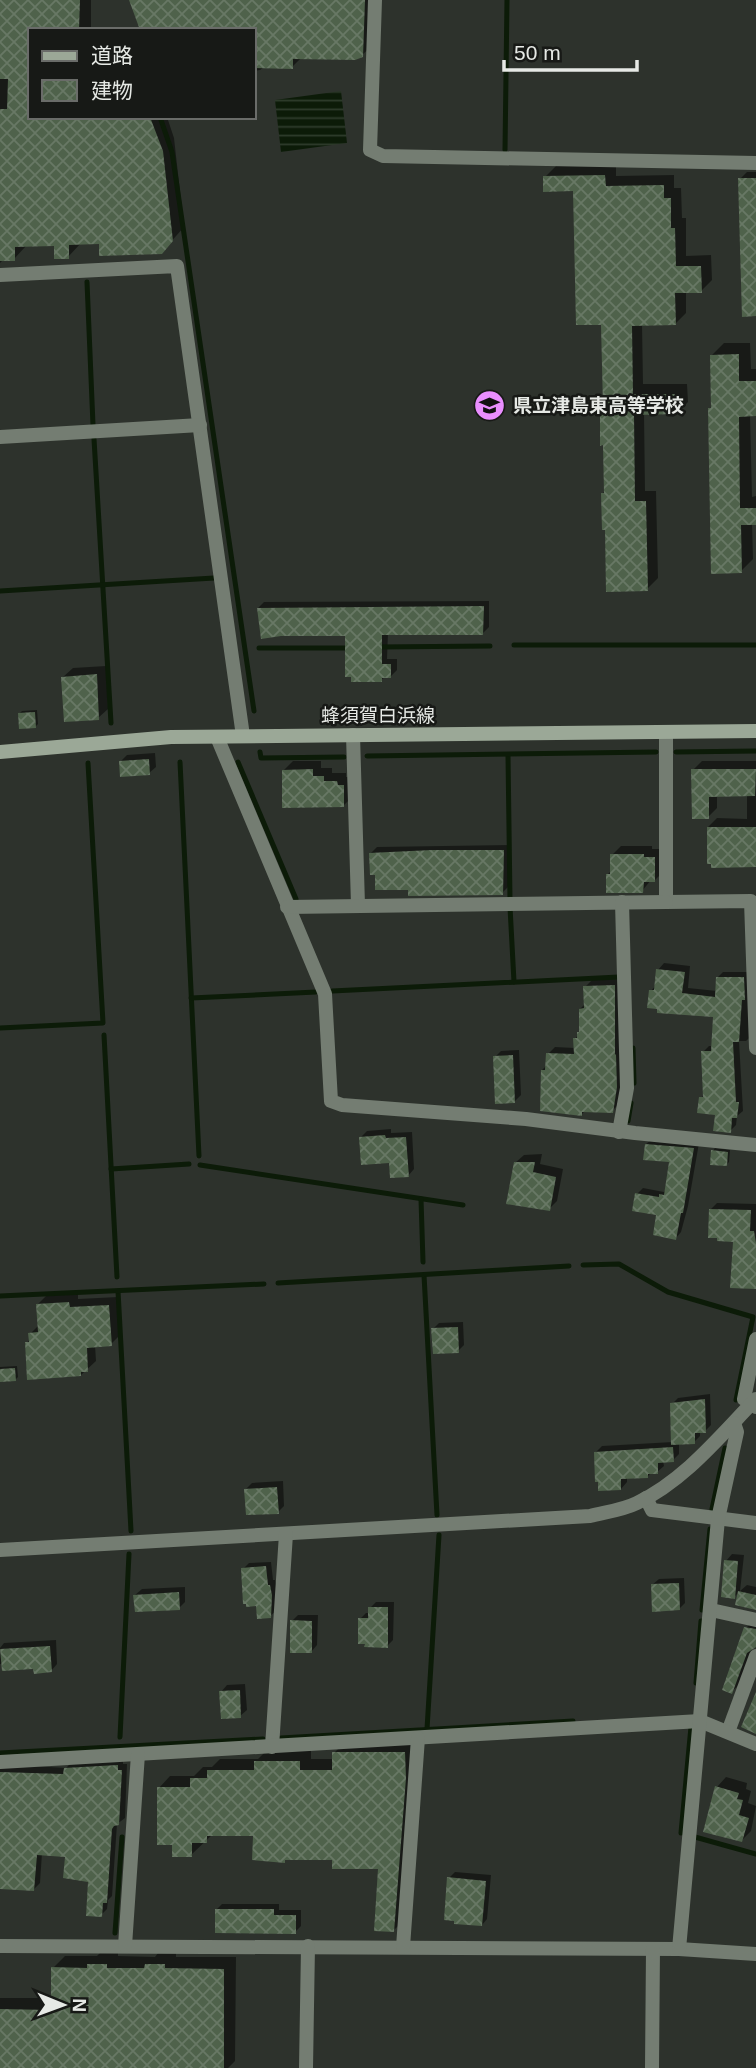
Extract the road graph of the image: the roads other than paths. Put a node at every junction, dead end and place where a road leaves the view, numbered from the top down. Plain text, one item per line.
1 (375, 0) edge
2 (756, 163) edge
3 (0, 275) edge
4 (200, 425) junction
5 (0, 437) edge
6 (756, 731) edge
7 (666, 732) junction
8 (353, 735) junction
9 (243, 736) junction
10 (217, 737) junction
11 (0, 752) edge
12 (622, 902) junction
13 (666, 902) junction
14 (358, 905) junction
15 (287, 907) junction
16 (755, 1017) edge
17 (756, 1048) edge
18 (619, 1132) junction
19 (756, 1144) edge
20 (756, 1339) edge
21 (754, 1404) edge
22 (734, 1423) junction
23 (646, 1499) junction
24 (718, 1518) junction
25 (756, 1523) edge
26 (286, 1534) junction
27 (0, 1549) edge
28 (711, 1610) junction
29 (756, 1620) edge
30 (756, 1656) edge
31 (700, 1721) junction
32 (728, 1732) junction
33 (418, 1738) junction
34 (756, 1744) edge
35 (272, 1747) junction
36 (138, 1754) junction
37 (0, 1762) edge
38 (0, 1945) edge
39 (125, 1946) junction
40 (308, 1946) junction
41 (404, 1947) junction
42 (653, 1949) junction
43 (679, 1949) junction
44 (756, 1954) edge
45 (306, 2068) edge
46 (652, 2068) edge

1 - 2 street
3 - 4 street
4 - 5 street
4 - 9 street
6 - 7 main road, 蜂須賀白浜線
7 - 8 main road, 蜂須賀白浜線
7 - 13 street
8 - 9 main road, 蜂須賀白浜線
8 - 14 street
9 - 10 main road, 蜂須賀白浜線
10 - 11 main road, 蜂須賀白浜線
10 - 15 street
12 - 13 street
12 - 14 street
12 - 18 street
13 - 16 street
14 - 15 street
15 - 18 street
16 - 17 street
18 - 19 street
20 - 21 street
21 - 22 street
22 - 23 street
22 - 24 street
23 - 24 street
23 - 26 street
24 - 25 street
24 - 28 street
26 - 27 street
26 - 35 street
28 - 29 street
28 - 31 street
30 - 32 street
31 - 32 street
31 - 33 street
31 - 43 street
32 - 34 street
33 - 35 street
33 - 41 street
35 - 36 street
36 - 37 street
36 - 39 street
38 - 39 street
39 - 40 street
40 - 41 street
40 - 45 street
41 - 42 street
42 - 43 street
42 - 46 street
43 - 44 street

